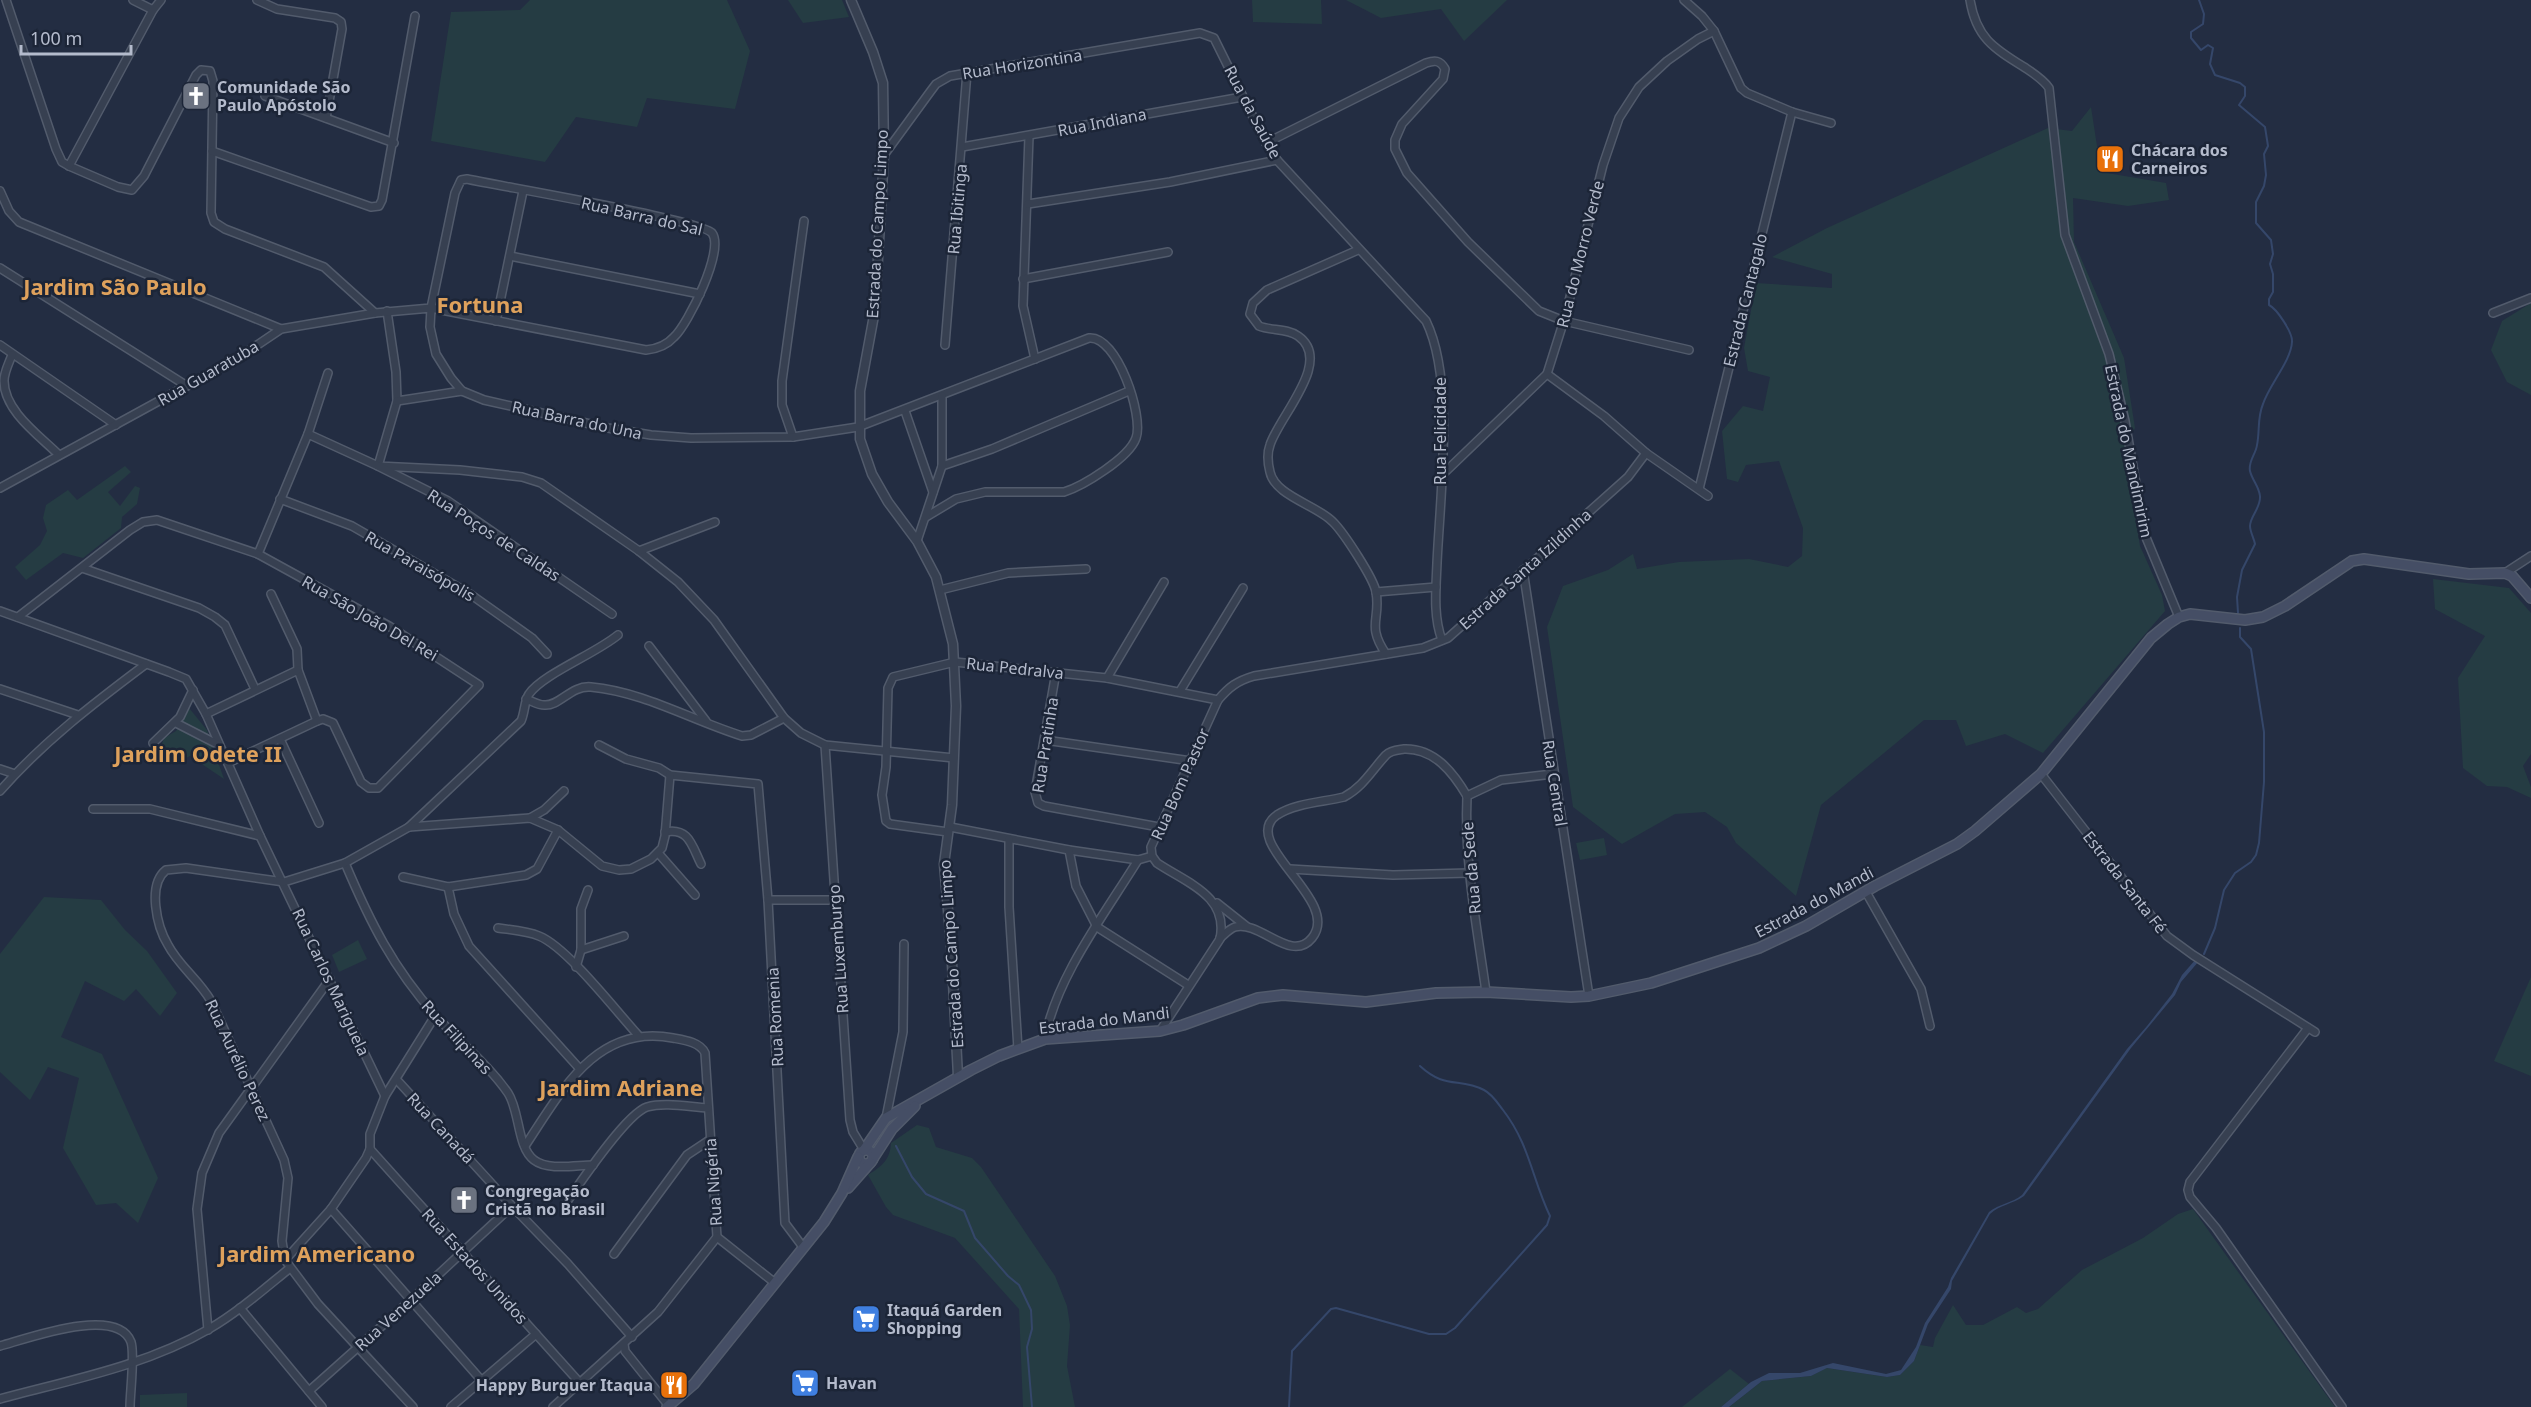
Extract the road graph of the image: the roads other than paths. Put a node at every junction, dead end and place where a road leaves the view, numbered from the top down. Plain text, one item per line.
1 (6, 0) edge
2 (133, 0) edge
3 (161, 0) edge
4 (257, 0) edge
5 (851, 0) edge
6 (1684, 0) edge
7 (1970, 0) edge
8 (153, 10) junction
9 (415, 16) dead end
10 (1714, 31) junction
11 (1196, 34) joint
12 (967, 72) junction
13 (264, 96) dead end
14 (1242, 97) junction
15 (1792, 112) junction
16 (326, 118) junction
17 (1831, 123) dead end
18 (1029, 136) junction
19 (394, 143) junction
20 (1266, 143) junction
21 (962, 147) junction
22 (212, 151) junction
23 (884, 155) junction
24 (1277, 160) junction
25 (69, 166) junction
26 (0, 190) edge
27 (523, 191) junction
28 (1028, 204) junction
29 (804, 220) dead end
30 (1358, 250) junction
31 (1168, 252) dead end
32 (510, 256) junction
33 (0, 268) edge
34 (1023, 279) junction
35 (699, 294) junction
36 (2531, 298) edge
37 (431, 308) junction
38 (387, 311) junction
39 (375, 313) junction
40 (2493, 313) dead end
41 (496, 321) junction
42 (1564, 321) junction
43 (281, 329) junction
44 (0, 345) edge
45 (945, 345) dead end
46 (1689, 350) dead end
47 (12, 355) junction
48 (1035, 358) junction
49 (328, 373) dead end
50 (1547, 374) junction
51 (187, 386) junction
52 (462, 391) junction
53 (1129, 392) junction
54 (942, 396) junction
55 (397, 401) junction
56 (905, 411) junction
57 (116, 425) junction
58 (858, 427) junction
59 (308, 434) junction
60 (792, 437) junction
61 (1646, 453) junction
62 (59, 455) junction
63 (378, 466) junction
64 (942, 466) junction
65 (1442, 476) junction
66 (0, 488) edge
67 (1699, 489) junction
68 (933, 492) junction
69 (1708, 496) dead end
70 (280, 500) junction
71 (926, 517) junction
72 (715, 522) dead end
73 (917, 541) junction
74 (639, 551) junction
75 (258, 554) junction
76 (2531, 556) edge
77 (82, 568) junction
78 (1086, 569) dead end
79 (1523, 570) junction
80 (2505, 573) junction
81 (1164, 582) dead end
82 (1436, 587) junction
83 (1243, 588) dead end
84 (940, 590) junction
85 (1376, 592) junction
86 (271, 594) dead end
87 (2531, 598) edge
88 (0, 611) edge
89 (612, 614) dead end
90 (18, 617) junction
91 (2179, 617) junction
92 (618, 635) dead end
93 (1442, 640) junction
94 (649, 646) dead end
95 (547, 654) dead end
96 (1386, 654) junction
97 (954, 662) junction
98 (146, 664) junction
99 (298, 670) junction
100 (1056, 672) junction
101 (1107, 678) junction
102 (255, 688) junction
103 (0, 690) edge
104 (193, 690) junction
105 (1180, 691) junction
106 (526, 699) junction
107 (1218, 700) junction
108 (206, 714) junction
109 (78, 715) junction
110 (784, 718) junction
111 (317, 721) junction
112 (706, 721) junction
113 (176, 723) junction
114 (280, 739) junction
115 (1045, 740) junction
116 (153, 743) dead end
117 (219, 745) junction
118 (599, 745) dead end
119 (825, 745) junction
120 (887, 751) junction
121 (954, 758) junction
122 (1191, 761) junction
123 (228, 763) junction
124 (0, 769) edge
125 (15, 774) junction
126 (1553, 774) junction
127 (2041, 774) junction
128 (670, 776) junction
129 (0, 790) edge
130 (564, 791) dead end
131 (1467, 796) junction
132 (93, 809) dead end
133 (530, 818) junction
134 (319, 823) dead end
135 (409, 827) junction
136 (1159, 827) junction
137 (558, 830) junction
138 (949, 830) junction
139 (665, 832) junction
140 (260, 836) junction
141 (1009, 839) junction
142 (1069, 850) junction
143 (658, 854) junction
144 (1152, 856) junction
145 (1138, 860) junction
146 (345, 863) junction
147 (701, 864) dead end
148 (1290, 869) junction
149 (1469, 873) junction
150 (403, 877) dead end
151 (284, 882) junction
152 (448, 887) junction
153 (588, 890) dead end
154 (1866, 892) junction
155 (695, 895) dead end
156 (768, 900) junction
157 (835, 900) junction
158 (1213, 900) junction
159 (498, 927) dead end
160 (1097, 927) junction
161 (1249, 928) junction
162 (624, 936) dead end
163 (1220, 939) junction
164 (904, 944) dead end
165 (581, 950) junction
166 (576, 966) junction
167 (330, 979) junction
168 (1188, 985) junction
169 (1486, 992) junction
170 (1589, 996) junction
171 (435, 1016) junction
172 (1930, 1026) dead end
173 (1160, 1031) junction
174 (638, 1035) junction
175 (1045, 1039) junction
176 (1018, 1049) junction
177 (579, 1068) junction
178 (958, 1076) junction
179 (397, 1080) junction
180 (251, 1086) junction
181 (930, 1092) junction
182 (385, 1096) junction
183 (708, 1108) junction
184 (886, 1119) junction
185 (711, 1139) junction
186 (525, 1146) junction
187 (370, 1149) junction
188 (861, 1154) junction
189 (871, 1161) junction
190 (593, 1165) junction
191 (842, 1193) junction
192 (566, 1203) dead end
193 (512, 1206) junction
194 (331, 1209) junction
195 (717, 1237) junction
196 (803, 1247) junction
197 (463, 1252) junction
198 (614, 1254) dead end
199 (285, 1260) junction
200 (290, 1268) junction
201 (775, 1282) junction
202 (411, 1300) junction
203 (240, 1308) junction
204 (208, 1330) junction
205 (536, 1334) junction
206 (632, 1337) junction
207 (624, 1344) junction
208 (0, 1346) edge
209 (358, 1347) junction
210 (131, 1364) junction
211 (482, 1381) junction
212 (580, 1383) junction
213 (309, 1390) junction
214 (0, 1399) edge
215 (668, 1406) edge
216 (130, 1407) edge
217 (322, 1407) edge
218 (413, 1407) edge
219 (451, 1407) edge
220 (553, 1407) edge
221 (2342, 1407) edge

1 - 25 street
2 - 8 street
3 - 8 street
4 - 16 street
5 - 23 street, Estrada do Campo Limpo
6 - 10 street
7 - 91 street, Estrada do Mandimirim
8 - 25 street
9 - 19 street
10 - 15 street
10 - 42 street, Rua do Morro Verde
11 - 12 street, Rua Horizontina
11 - 14 street, Rua da Saúde
12 - 21 street, Rua Ibitinga
12 - 23 street, Rua Horizontina
13 - 16 street
14 - 18 street, Rua Indiana
14 - 20 street, Rua da Saúde
15 - 17 street
15 - 67 street, Estrada Cantagalo
16 - 19 street
18 - 21 street, Rua Indiana
18 - 28 street
19 - 22 street
20 - 24 street, Rua da Saúde
20 - 42 street
21 - 45 street, Rua Ibitinga
22 - 25 street
22 - 39 street
23 - 58 street, Estrada do Campo Limpo
24 - 28 street
24 - 30 street, Rua da Saúde
26 - 43 street
27 - 32 street
27 - 35 street, Rua Barra do Sal
27 - 37 street, Rua Barra do Sal
28 - 34 street
29 - 60 street
30 - 65 street, Rua Felicidade
30 - 85 street
31 - 34 street
32 - 35 street
32 - 41 street
33 - 51 street
34 - 48 street
35 - 41 street, Rua Barra do Sal
36 - 40 street
37 - 38 street, Rua Guaratuba
37 - 41 street, Rua Barra do Sal
37 - 52 street
38 - 39 street, Rua Guaratuba
38 - 55 street
39 - 43 street, Rua Guaratuba
42 - 46 street
42 - 50 street, Rua do Morro Verde
43 - 51 street, Rua Guaratuba
44 - 47 street
47 - 57 street
47 - 62 street
48 - 53 street, Rua Barra do Una
48 - 54 street, Rua Barra do Una
49 - 59 street
50 - 61 street
50 - 65 street, Rua do Morro Verde
51 - 57 street, Rua Guaratuba
52 - 55 street
52 - 60 street, Rua Barra do Una
53 - 64 street
53 - 71 street
54 - 56 street, Rua Barra do Una
54 - 64 street
55 - 63 street
56 - 58 street, Rua Barra do Una
56 - 68 street
57 - 62 street, Rua Guaratuba
58 - 60 street, Rua Barra do Una
58 - 73 street, Estrada do Campo Limpo
59 - 63 street, Rua Poços de Caldas
59 - 70 street
61 - 67 street
61 - 79 street, Estrada Santa Izildinha
62 - 66 street, Rua Guaratuba
63 - 74 street
63 - 89 street, Rua Poços de Caldas
64 - 68 street
65 - 82 street, Rua Felicidade
67 - 69 street
68 - 71 street
70 - 75 street
70 - 95 street, Rua Paraisópolis
71 - 73 street
72 - 74 street
73 - 84 street, Estrada do Campo Limpo
74 - 110 street
75 - 77 street, Rua São João Del Rei
75 - 111 street, Rua São João Del Rei
76 - 80 street
77 - 90 street
77 - 102 street
78 - 84 street
79 - 93 street, Estrada Santa Izildinha
79 - 126 street, Rua Central
80 - 87 main road
80 - 91 main road
81 - 101 street
82 - 85 street
82 - 93 street, Rua Felicidade
83 - 105 street
84 - 97 street, Estrada do Campo Limpo
85 - 96 street
86 - 99 street
88 - 90 street
90 - 98 street
91 - 127 main road, Estrada do Mandi
92 - 106 street
93 - 96 street, Estrada Santa Izildinha
94 - 112 street
96 - 107 street, Rua Bom Pastor
97 - 100 street, Rua Pedralva
97 - 120 street, Rua Pedralva
97 - 121 street, Estrada do Campo Limpo
98 - 104 street
98 - 109 street
99 - 102 street
99 - 111 street
100 - 101 street, Rua Pedralva
100 - 115 street, Rua Pratinha
101 - 105 street, Rua Pedralva
102 - 108 street
103 - 109 street
104 - 108 street, Rua Carlos Mariguela
104 - 113 street
105 - 107 street, Rua Pedralva
106 - 112 street
106 - 135 street
107 - 122 street, Rua Bom Pastor
108 - 117 street, Rua Carlos Mariguela
109 - 125 street
110 - 112 street
110 - 119 street
111 - 114 street
113 - 116 street
113 - 117 street
114 - 123 street
114 - 134 street
115 - 122 street
115 - 136 street, Rua Pratinha
117 - 123 street, Rua Carlos Mariguela
118 - 128 street
119 - 120 street
119 - 157 street, Rua Luxemburgo
120 - 121 street
120 - 138 street, Rua Pedralva
121 - 138 street, Estrada do Campo Limpo
122 - 136 street, Rua Bom Pastor
123 - 140 street, Rua Carlos Mariguela
124 - 125 street
125 - 129 street
126 - 131 street
126 - 170 street, Rua Central
127 - 154 main road, Estrada do Mandi
127 - 221 street, Estrada Santa Fé
128 - 139 street
128 - 156 street, Rua Romenia
130 - 133 street
131 - 148 street
131 - 149 street, Rua da Sede
132 - 140 street
133 - 135 street, Rua Aurélio Perez
133 - 137 street, Rua Aurélio Perez
135 - 146 street, Rua Aurélio Perez
136 - 144 street, Rua Bom Pastor
137 - 143 street, Rua Aurélio Perez
137 - 152 street
138 - 141 street
138 - 178 street, Estrada do Campo Limpo
139 - 143 street
139 - 147 street
140 - 151 street, Rua Carlos Mariguela
141 - 142 street
141 - 176 street
142 - 145 street
142 - 160 street
143 - 155 street
144 - 145 street
144 - 158 street, Rua Bom Pastor
145 - 160 street
146 - 151 street, Rua Aurélio Perez
146 - 171 street, Rua Filipinas
148 - 149 street
148 - 161 street, Rua Bom Pastor
149 - 169 street, Rua da Sede
150 - 152 street
151 - 167 street, Rua Carlos Mariguela
151 - 180 street, Rua Aurélio Perez
152 - 177 street
153 - 165 street
154 - 170 main road, Estrada do Mandi
154 - 172 street
156 - 157 street
156 - 196 street, Rua Romenia
157 - 188 street, Rua Luxemburgo
158 - 161 street, Rua Bom Pastor
158 - 163 street
159 - 166 street
160 - 168 street
160 - 175 street
161 - 163 street
162 - 165 street
163 - 168 street
164 - 184 street
165 - 166 street
166 - 174 street
167 - 180 street
167 - 182 street, Rua Carlos Mariguela
168 - 173 street
169 - 170 main road, Estrada do Mandi
169 - 173 main road, Estrada do Mandi
171 - 179 street, Rua Canadá
171 - 186 street, Rua Filipinas
173 - 175 main road, Estrada do Mandi
174 - 177 street
174 - 183 street, Rua Nigéria
175 - 176 main road, Estrada do Mandi
176 - 178 main road, Estrada do Mandi
177 - 186 street
178 - 181 main road, Estrada do Mandi
179 - 182 street
179 - 193 street, Rua Canadá
180 - 199 street, Rua Aurélio Perez
180 - 204 street
181 - 184 main road, Estrada do Mandi
181 - 189 main road, Estrada do Mandi
182 - 187 street
183 - 185 street, Rua Nigéria
183 - 190 street
184 - 188 main road, Estrada do Mandi
185 - 195 street, Rua Nigéria
185 - 198 street
186 - 190 street
187 - 194 street
187 - 197 street, Rua Estados Unidos
188 - 189 main road
188 - 191 main road, Estrada do Mandi
189 - 191 main road, Estrada do Mandi
190 - 192 street
191 - 196 main road, Estrada do Mandi
193 - 197 street, Rua Venezuela
193 - 206 street, Rua Canadá
194 - 199 street
194 - 202 street
195 - 201 street, Rua Nigéria
195 - 206 street
196 - 201 main road, Estrada do Mandi
197 - 202 street, Rua Venezuela
197 - 205 street, Rua Estados Unidos
199 - 200 street
200 - 203 street
200 - 209 street
201 - 215 main road, Estrada do Mandi
202 - 209 street, Rua Venezuela
202 - 211 street
203 - 204 street
203 - 213 street
204 - 210 street
205 - 211 street
205 - 212 street, Rua Estados Unidos
206 - 207 street
207 - 212 street
207 - 215 street
208 - 210 street
209 - 213 street, Rua Venezuela
209 - 218 street
210 - 214 street
210 - 216 street
211 - 219 street
212 - 220 street
213 - 217 street

